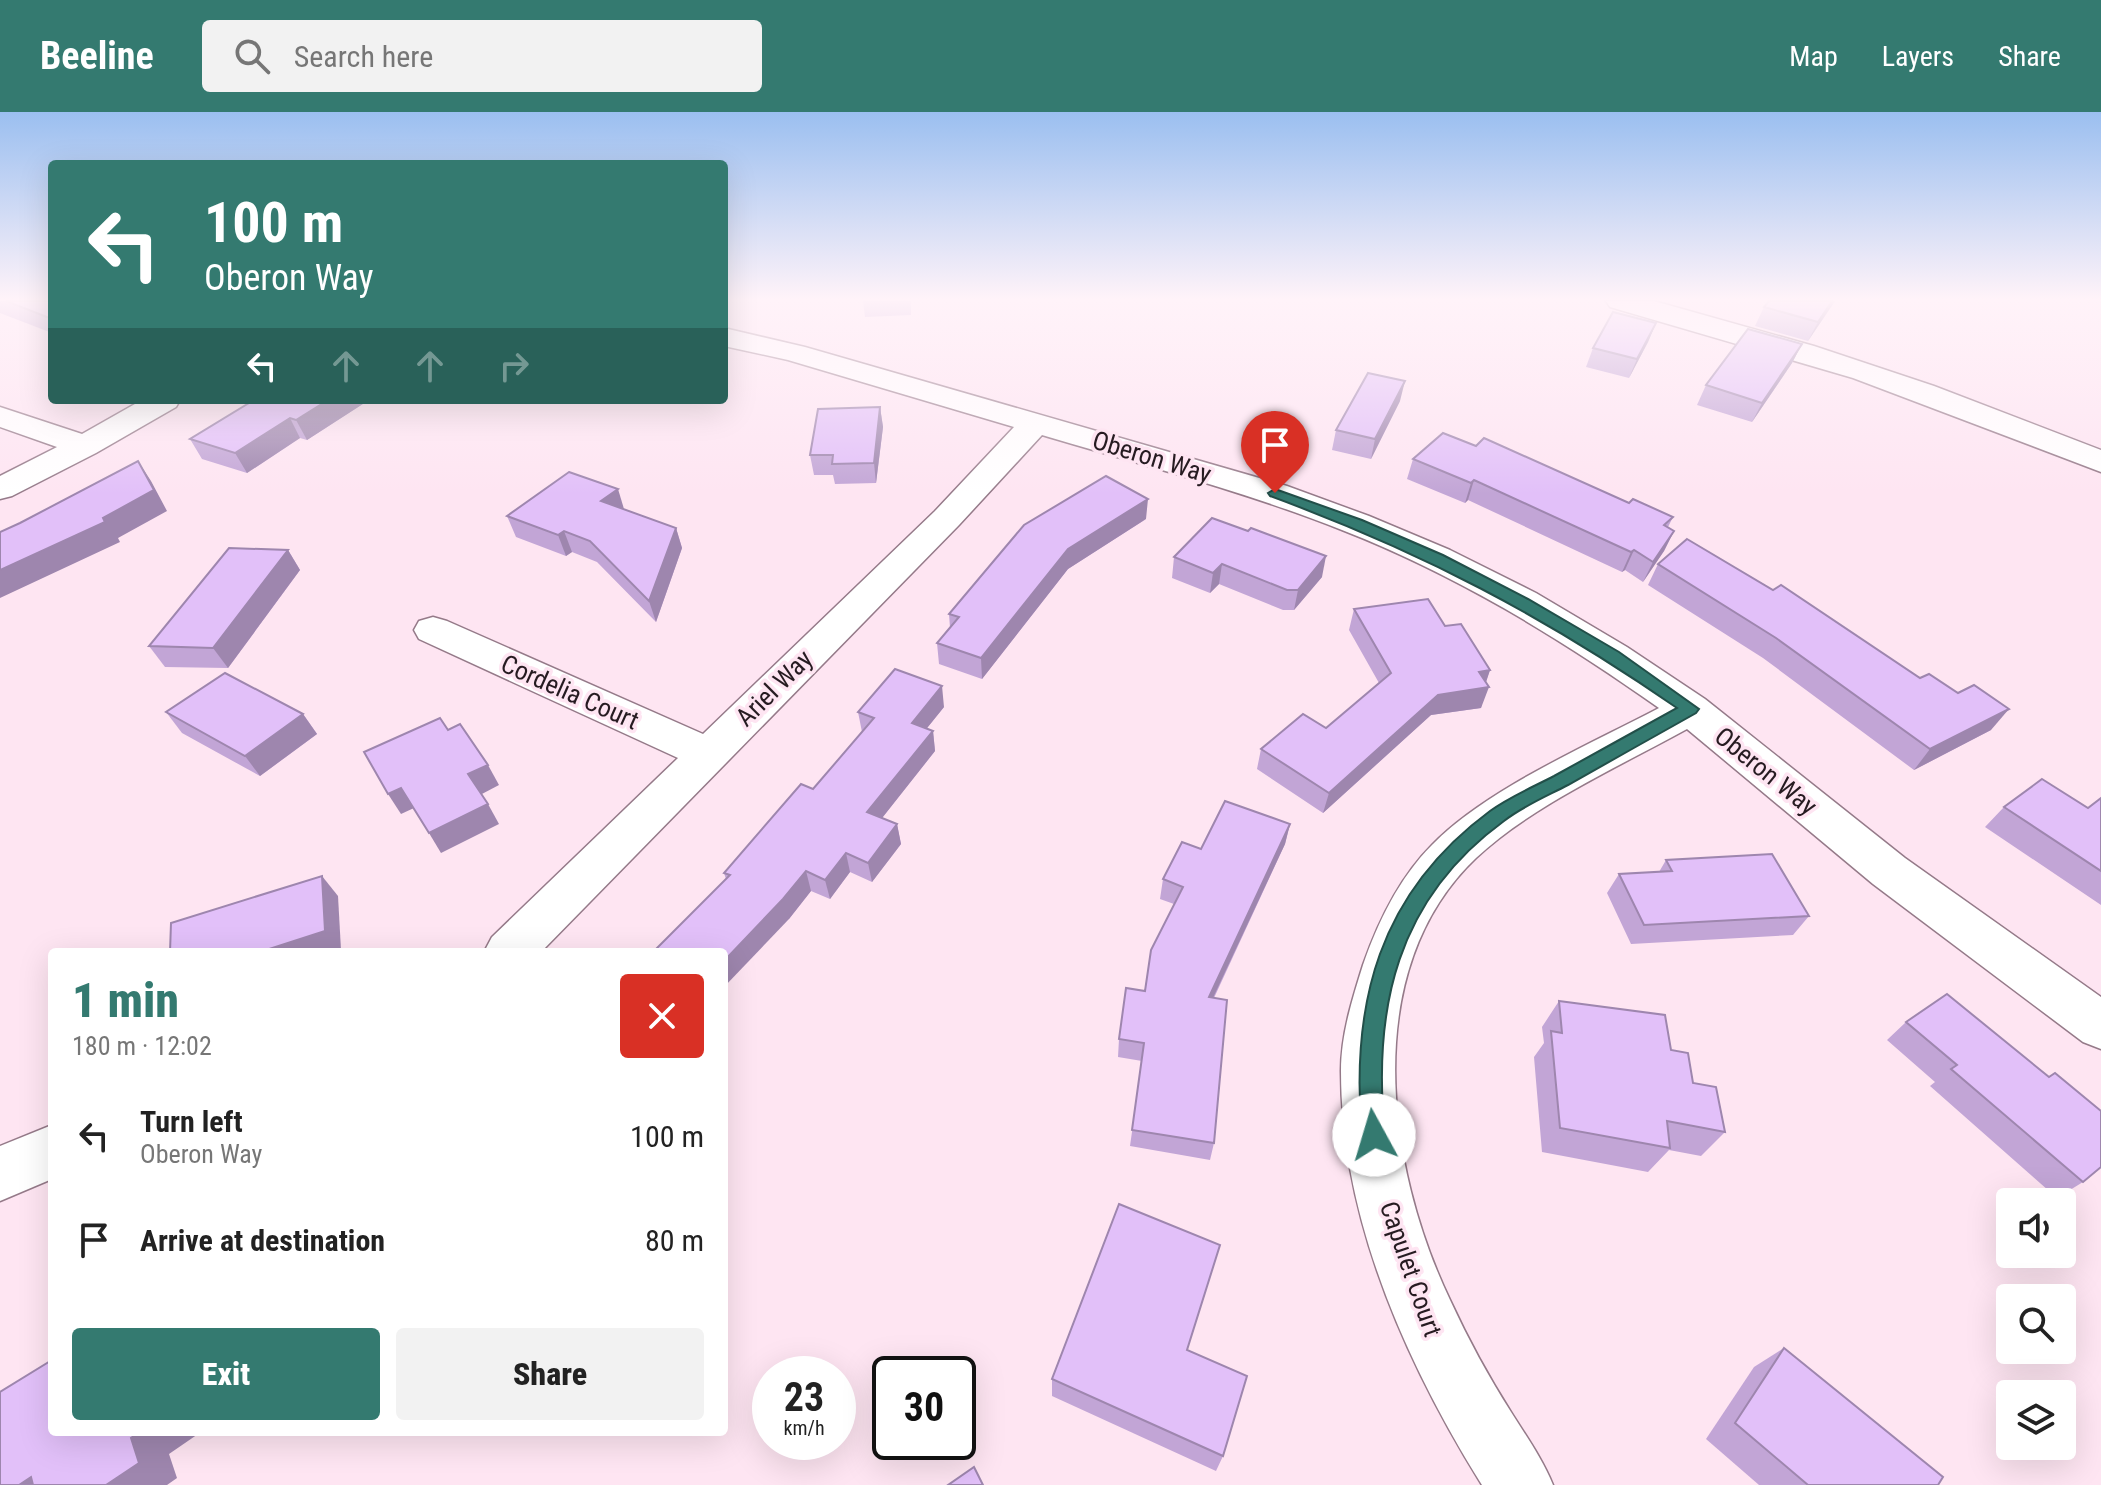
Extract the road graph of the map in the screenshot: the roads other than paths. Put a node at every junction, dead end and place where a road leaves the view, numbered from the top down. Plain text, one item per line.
1 (837, 365) edge
2 (1841, 365) edge
3 (158, 404) edge
4 (0, 416) edge
5 (1036, 422) junction
6 (85, 446) junction
7 (2101, 462) edge
8 (0, 489) edge
9 (433, 630) dead end
10 (1690, 709) junction
11 (707, 753) junction
12 (513, 948) edge
13 (2101, 1026) edge
14 (48, 1153) edge
15 (0, 1174) edge
16 (1520, 1485) edge

1 - 5 street, Oberon Way
2 - 7 street
3 - 6 street
4 - 6 street
5 - 10 street, Oberon Way
5 - 11 street, Ariel Way
6 - 8 street
9 - 11 street, Cordelia Court
10 - 13 street, Oberon Way
10 - 16 street, Capulet Court
11 - 12 street, Ariel Way
14 - 15 street

